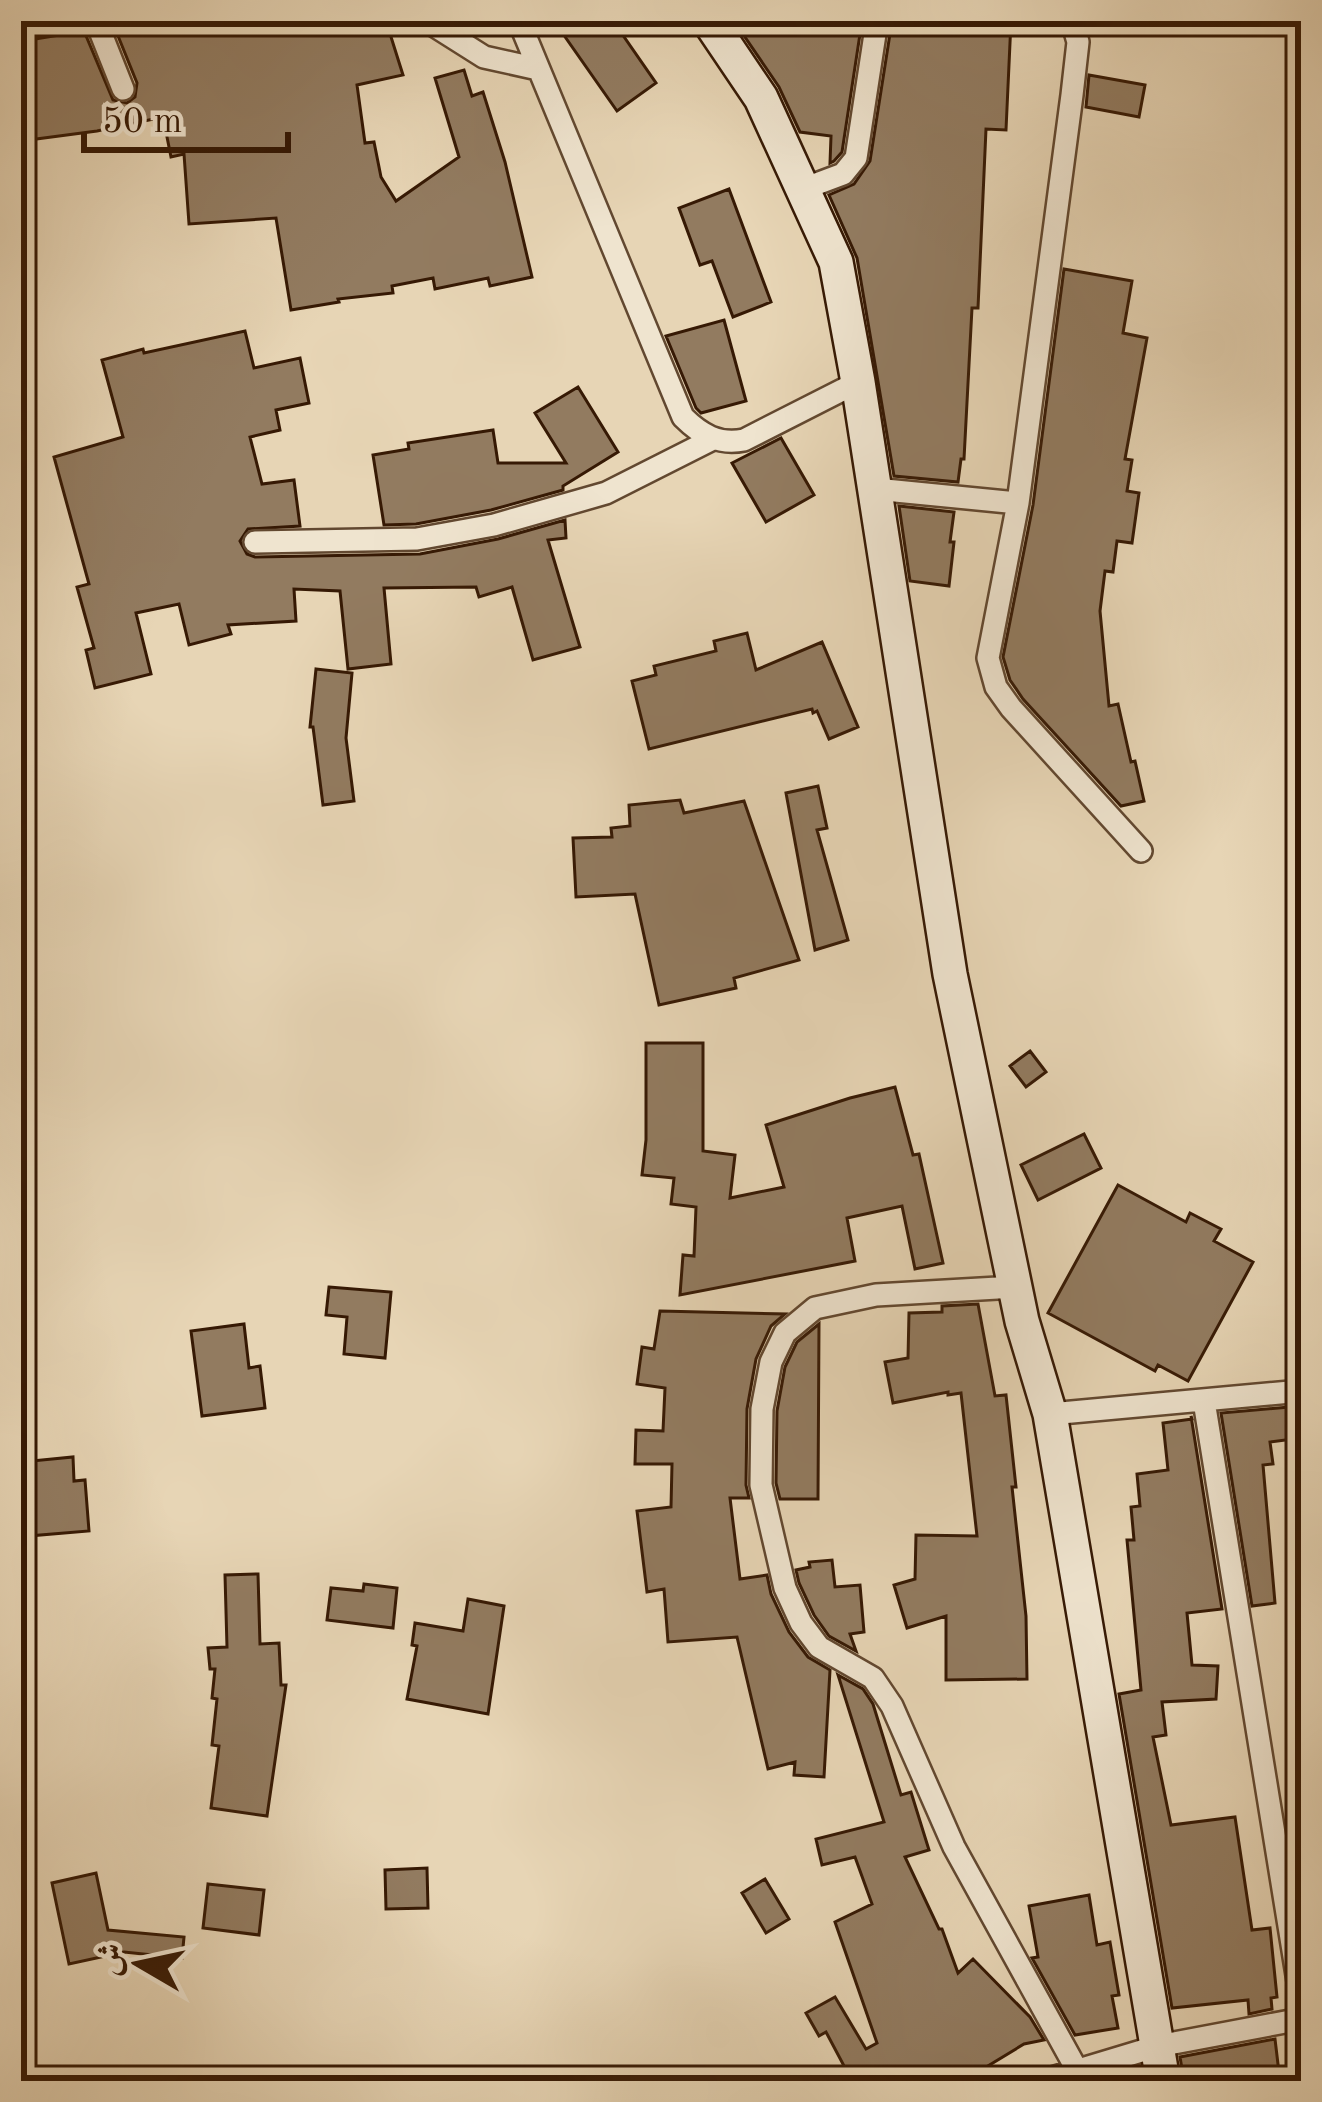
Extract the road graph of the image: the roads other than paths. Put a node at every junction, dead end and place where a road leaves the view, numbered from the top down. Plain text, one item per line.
1 (96, 21) edge
2 (427, 21) edge
3 (519, 21) edge
4 (709, 21) edge
5 (877, 21) edge
6 (1072, 21) edge
7 (538, 69) junction
8 (123, 89) dead end
9 (803, 189) junction
10 (858, 382) junction
11 (713, 439) junction
12 (875, 489) junction
13 (1018, 502) junction
14 (255, 542) dead end
15 (1141, 851) dead end
16 (1015, 1287) junction
17 (1301, 1390) edge
18 (1204, 1401) junction
19 (1050, 1414) junction
20 (1301, 2000) edge
21 (1301, 2019) edge
22 (1158, 2046) junction
23 (1077, 2070) junction
24 (1042, 2081) edge
25 (1163, 2081) edge

1 - 8 street
2 - 7 street
3 - 7 street
4 - 9 main road
5 - 9 street
6 - 13 street
7 - 11 street
9 - 10 main road
10 - 11 street
10 - 12 main road
11 - 14 street
12 - 13 street
12 - 16 main road
13 - 15 street
16 - 19 main road
16 - 23 street
17 - 18 street
18 - 19 street
18 - 20 street
19 - 22 main road
21 - 22 street
22 - 23 street
22 - 25 main road
23 - 24 street

